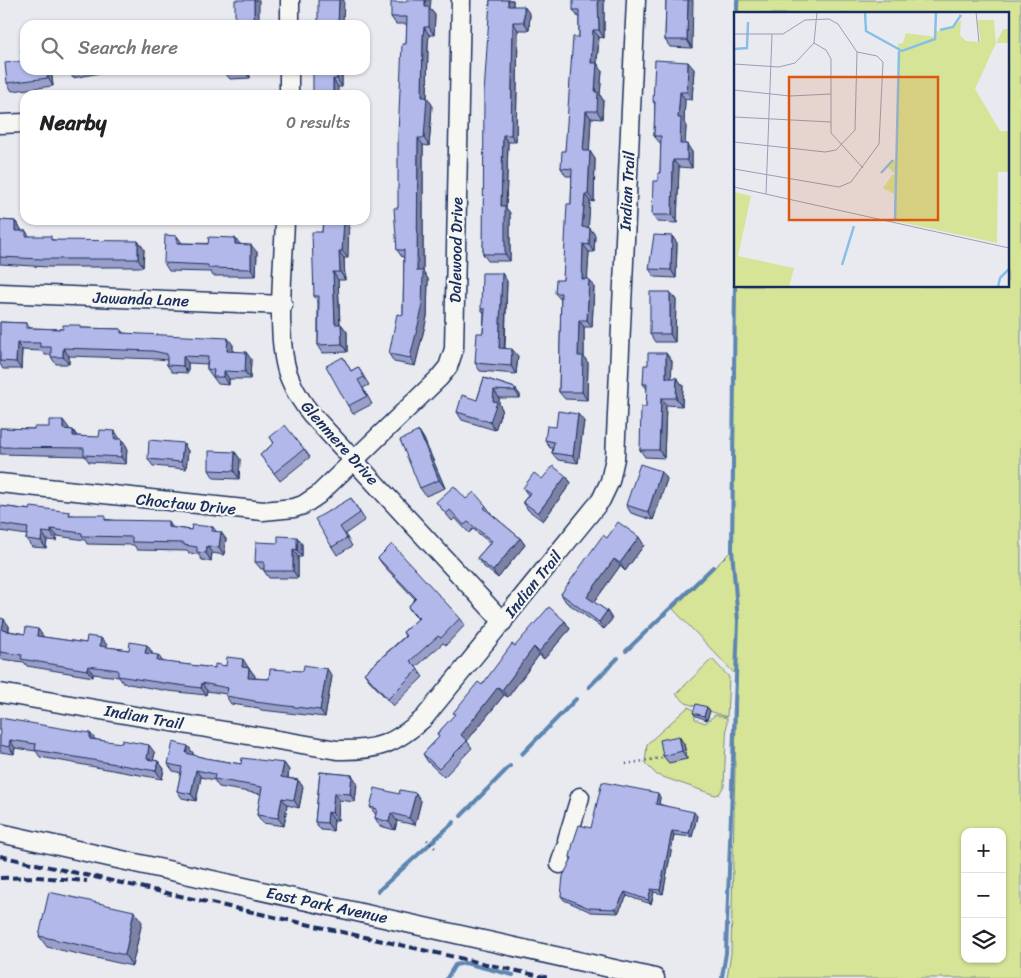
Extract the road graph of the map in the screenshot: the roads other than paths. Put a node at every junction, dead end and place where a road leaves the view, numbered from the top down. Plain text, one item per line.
1 (290, 0) edge
2 (462, 0) edge
3 (636, 0) edge
4 (290, 20) edge
5 (289, 75) edge
6 (289, 90) edge
7 (20, 123) edge
8 (0, 124) edge
9 (285, 225) edge
10 (0, 294) edge
11 (283, 305) junction
12 (355, 460) junction
13 (0, 484) edge
14 (503, 622) junction
15 (0, 693) edge
16 (580, 797) dead end
17 (0, 833) edge
18 (564, 851) dead end
19 (655, 978) edge

1 - 4 street
2 - 12 street, Dalewood Drive
3 - 14 street, Indian Trail
5 - 6 street
7 - 8 street
9 - 11 street, Glenmere Drive
10 - 11 street, Jawanda Lane
11 - 12 street, Glenmere Drive
12 - 13 street, Choctaw Drive
12 - 14 street, Glenmere Drive
14 - 15 street, Indian Trail
16 - 18 street
17 - 19 street, East Park Avenue

